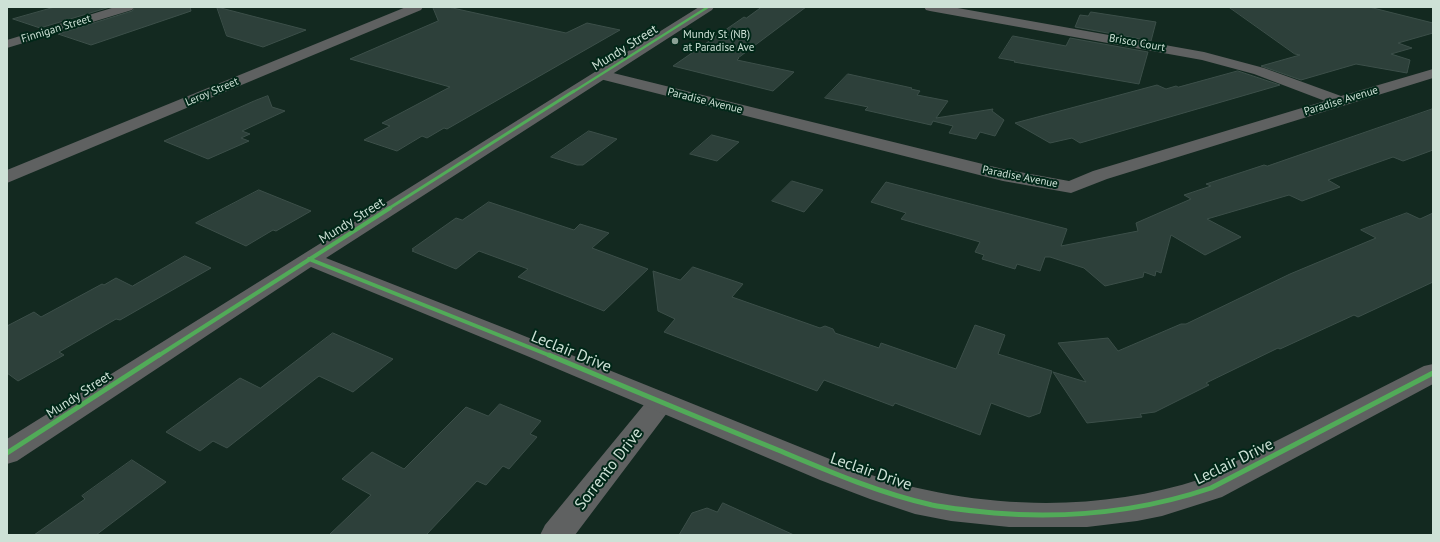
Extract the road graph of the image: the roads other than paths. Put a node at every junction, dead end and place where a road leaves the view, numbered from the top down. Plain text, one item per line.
1 (128, 7) edge
2 (417, 7) edge
3 (708, 7) edge
4 (930, 7) edge
5 (7, 44) edge
6 (1433, 73) edge
7 (601, 75) junction
8 (1339, 101) junction
9 (7, 177) edge
10 (309, 259) junction
11 (1433, 373) edge
12 (661, 402) junction
13 (7, 453) edge
14 (556, 535) edge

1 - 5 street, Finnigan Street
2 - 9 street, Leroy Street
3 - 7 street, Mundy Street
4 - 8 street, Brisco Court
6 - 8 street, Paradise Avenue
7 - 8 street, Paradise Avenue
7 - 10 street, Mundy Street
10 - 12 street, Leclair Drive
10 - 13 street, Mundy Street
11 - 12 street, Leclair Drive
12 - 14 street, Sorrento Drive

